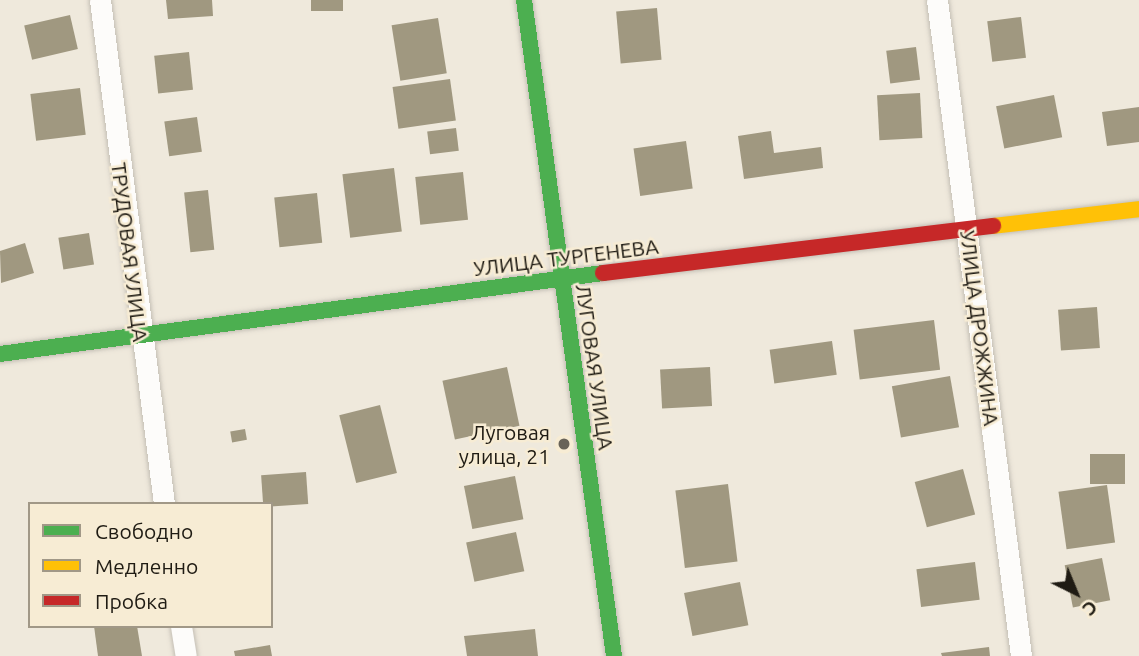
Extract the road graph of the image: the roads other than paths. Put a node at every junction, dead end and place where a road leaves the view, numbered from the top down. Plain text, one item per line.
1 (100, 0) edge
2 (524, 0) edge
3 (937, 0) edge
4 (1139, 209) edge
5 (968, 228) junction
6 (562, 278) junction
7 (140, 335) junction
8 (0, 354) edge
9 (164, 502) edge
10 (181, 628) edge
11 (186, 656) edge
12 (614, 656) edge
13 (1021, 656) edge

1 - 7 street, ТРУДОВАЯ УЛИЦА
2 - 6 street, ЛУГОВАЯ УЛИЦА
3 - 5 street, УЛИЦА ДРОЖЖИНА
4 - 5 street, УЛИЦА ТУРГЕНЕВА
5 - 6 street, УЛИЦА ТУРГЕНЕВА
5 - 13 street, УЛИЦА ДРОЖЖИНА
6 - 7 street, УЛИЦА ТУРГЕНЕВА
6 - 12 street, ЛУГОВАЯ УЛИЦА
7 - 8 street, УЛИЦА ТУРГЕНЕВА
7 - 9 street, ТРУДОВАЯ УЛИЦА
10 - 11 street

